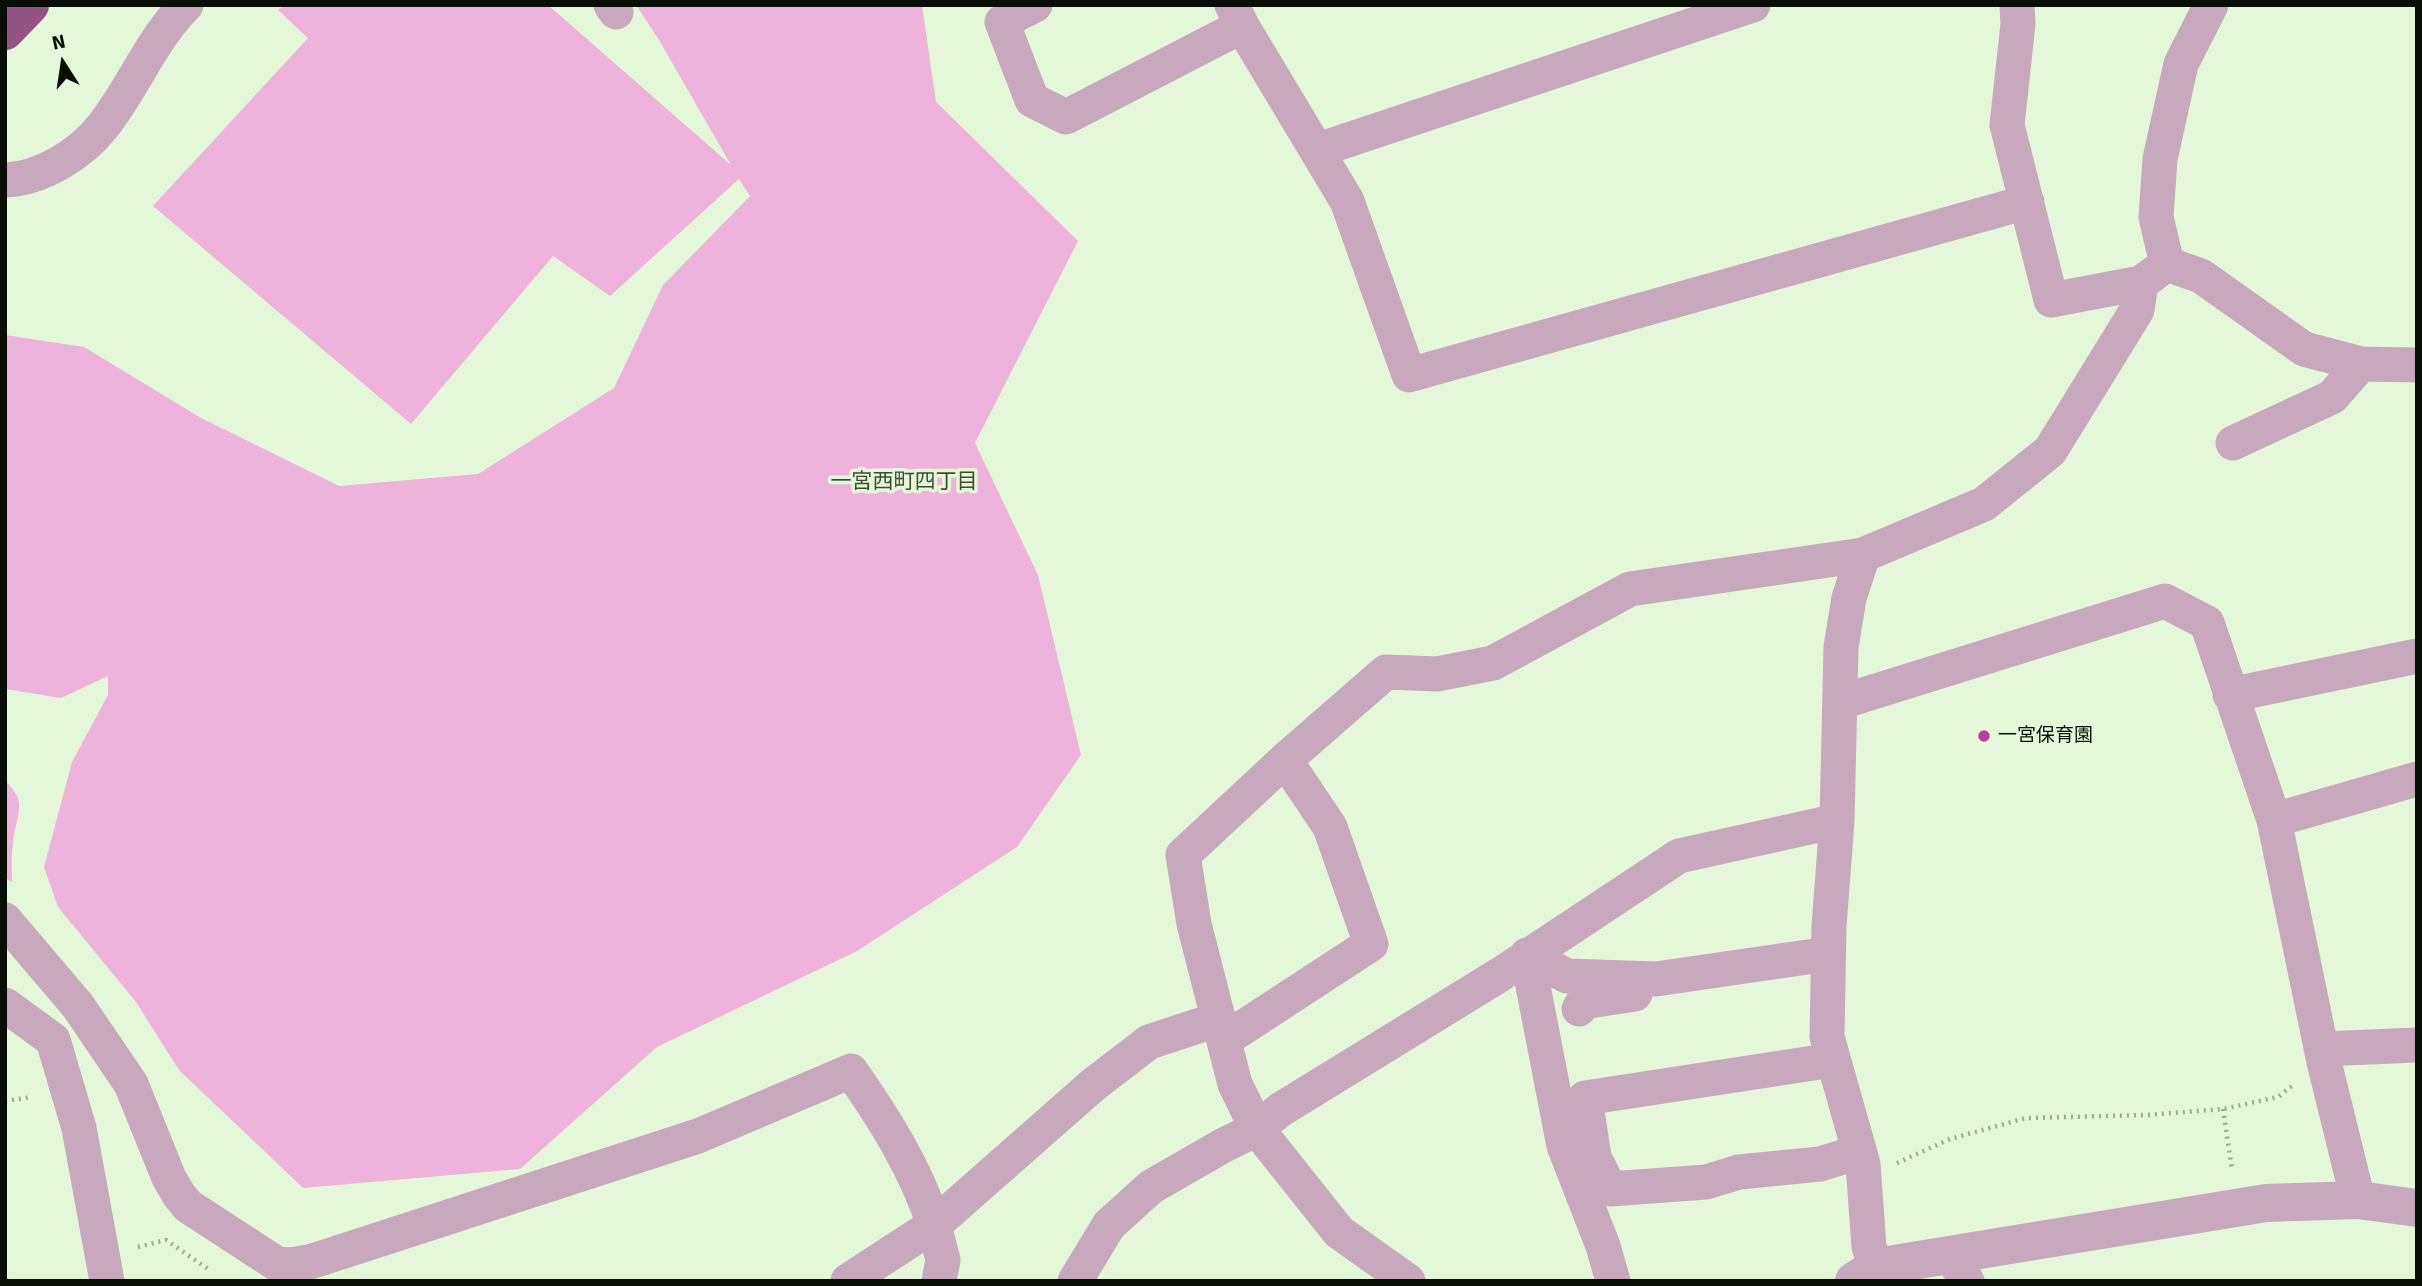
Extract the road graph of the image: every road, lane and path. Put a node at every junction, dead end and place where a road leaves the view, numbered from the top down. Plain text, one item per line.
1 (30, 5) edge
2 (186, 5) edge
3 (1035, 5) edge
4 (1753, 5) edge
5 (2017, 5) edge
6 (2211, 5) edge
7 (1237, 16) edge
8 (5, 31) edge
9 (1318, 150) junction
10 (5, 180) edge
11 (2026, 202) junction
12 (2154, 273) junction
13 (2361, 364) junction
14 (2417, 365) edge
15 (2233, 443) dead end
16 (1863, 555) junction
17 (2417, 656) edge
18 (2230, 695) junction
19 (1841, 702) junction
20 (1285, 760) junction
21 (2417, 779) edge
22 (2274, 820) junction
23 (1837, 821) junction
24 (5, 920) edge
25 (1828, 954) junction
26 (1541, 962) junction
27 (1656, 979) junction
28 (5, 1005) edge
29 (1579, 1009) dead end
30 (1222, 1029) junction
31 (2417, 1045) edge
32 (2323, 1055) junction
33 (1833, 1060) junction
34 (1585, 1098) junction
35 (2223, 1109) junction
36 (1258, 1129) junction
37 (1861, 1163) junction
38 (2233, 1181) dead end
39 (2358, 1200) junction
40 (2417, 1208) edge
41 (934, 1225) junction
42 (131, 1248) dead end
43 (1959, 1268) edge
44 (211, 1271) dead end
45 (1865, 1274) edge
46 (107, 1281) edge
47 (848, 1281) edge
48 (939, 1281) edge
49 (1074, 1281) edge
50 (1408, 1281) edge
51 (1613, 1281) edge

1 - 8 highway
2 - 10 street
3 - 7 street
4 - 9 street
5 - 11 street
6 - 12 street
7 - 9 street
9 - 11 street
11 - 12 street
12 - 13 street
12 - 16 street
13 - 14 street
13 - 15 street
16 - 19 street
16 - 20 street
17 - 18 street
18 - 19 street
18 - 22 street
19 - 23 street
20 - 30 street
20 - 30 street
21 - 22 street
22 - 32 street
23 - 25 street
23 - 26 street
24 - 41 street
25 - 27 street
25 - 33 street
26 - 27 street
26 - 34 street
26 - 36 street
26 - 51 street
27 - 29 street
28 - 46 street
30 - 36 street
30 - 41 street
31 - 32 street
32 - 35 path
32 - 39 street
33 - 34 street
33 - 37 street
34 - 37 street
35 - 37 path
35 - 38 path
36 - 49 street
36 - 50 street
37 - 45 street
39 - 40 street
39 - 43 street
41 - 47 street
41 - 48 street
42 - 44 path
43 - 45 street

